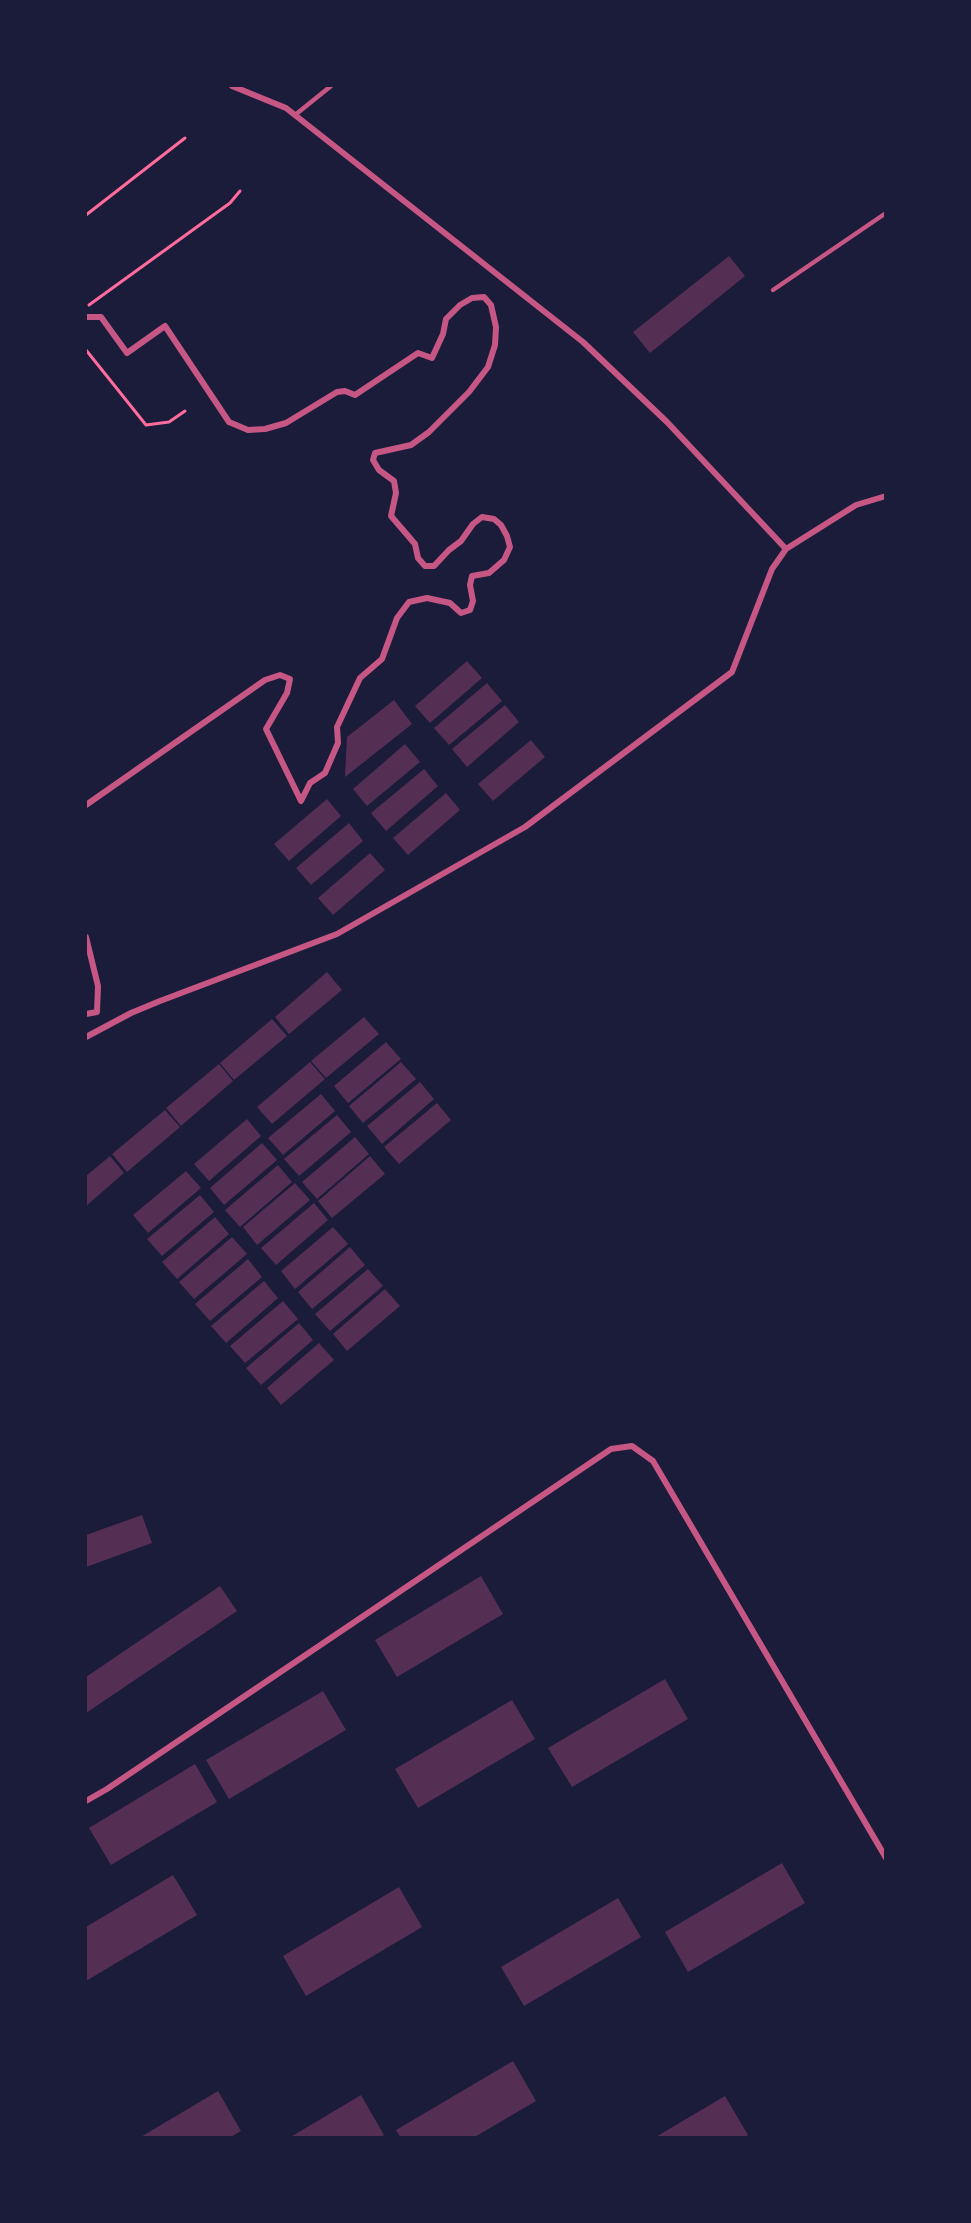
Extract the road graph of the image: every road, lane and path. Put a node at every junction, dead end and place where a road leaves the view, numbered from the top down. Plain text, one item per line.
1 (232, 86) edge
2 (331, 86) edge
3 (295, 115) junction
4 (185, 138) dead end
5 (240, 191) dead end
6 (885, 213) edge
7 (86, 215) edge
8 (773, 290) dead end
9 (86, 308) edge
10 (86, 317) edge
11 (86, 350) edge
12 (185, 411) dead end
13 (885, 496) edge
14 (786, 549) junction
15 (86, 805) edge
16 (86, 938) edge
17 (86, 1014) edge
18 (86, 1037) edge
19 (86, 1801) edge
20 (885, 1858) edge

1 - 3 street
2 - 3 lane
3 - 14 street
4 - 7 path
5 - 9 path
6 - 8 lane
10 - 15 street
11 - 12 path
13 - 14 street
14 - 18 street
16 - 17 street
19 - 20 street

